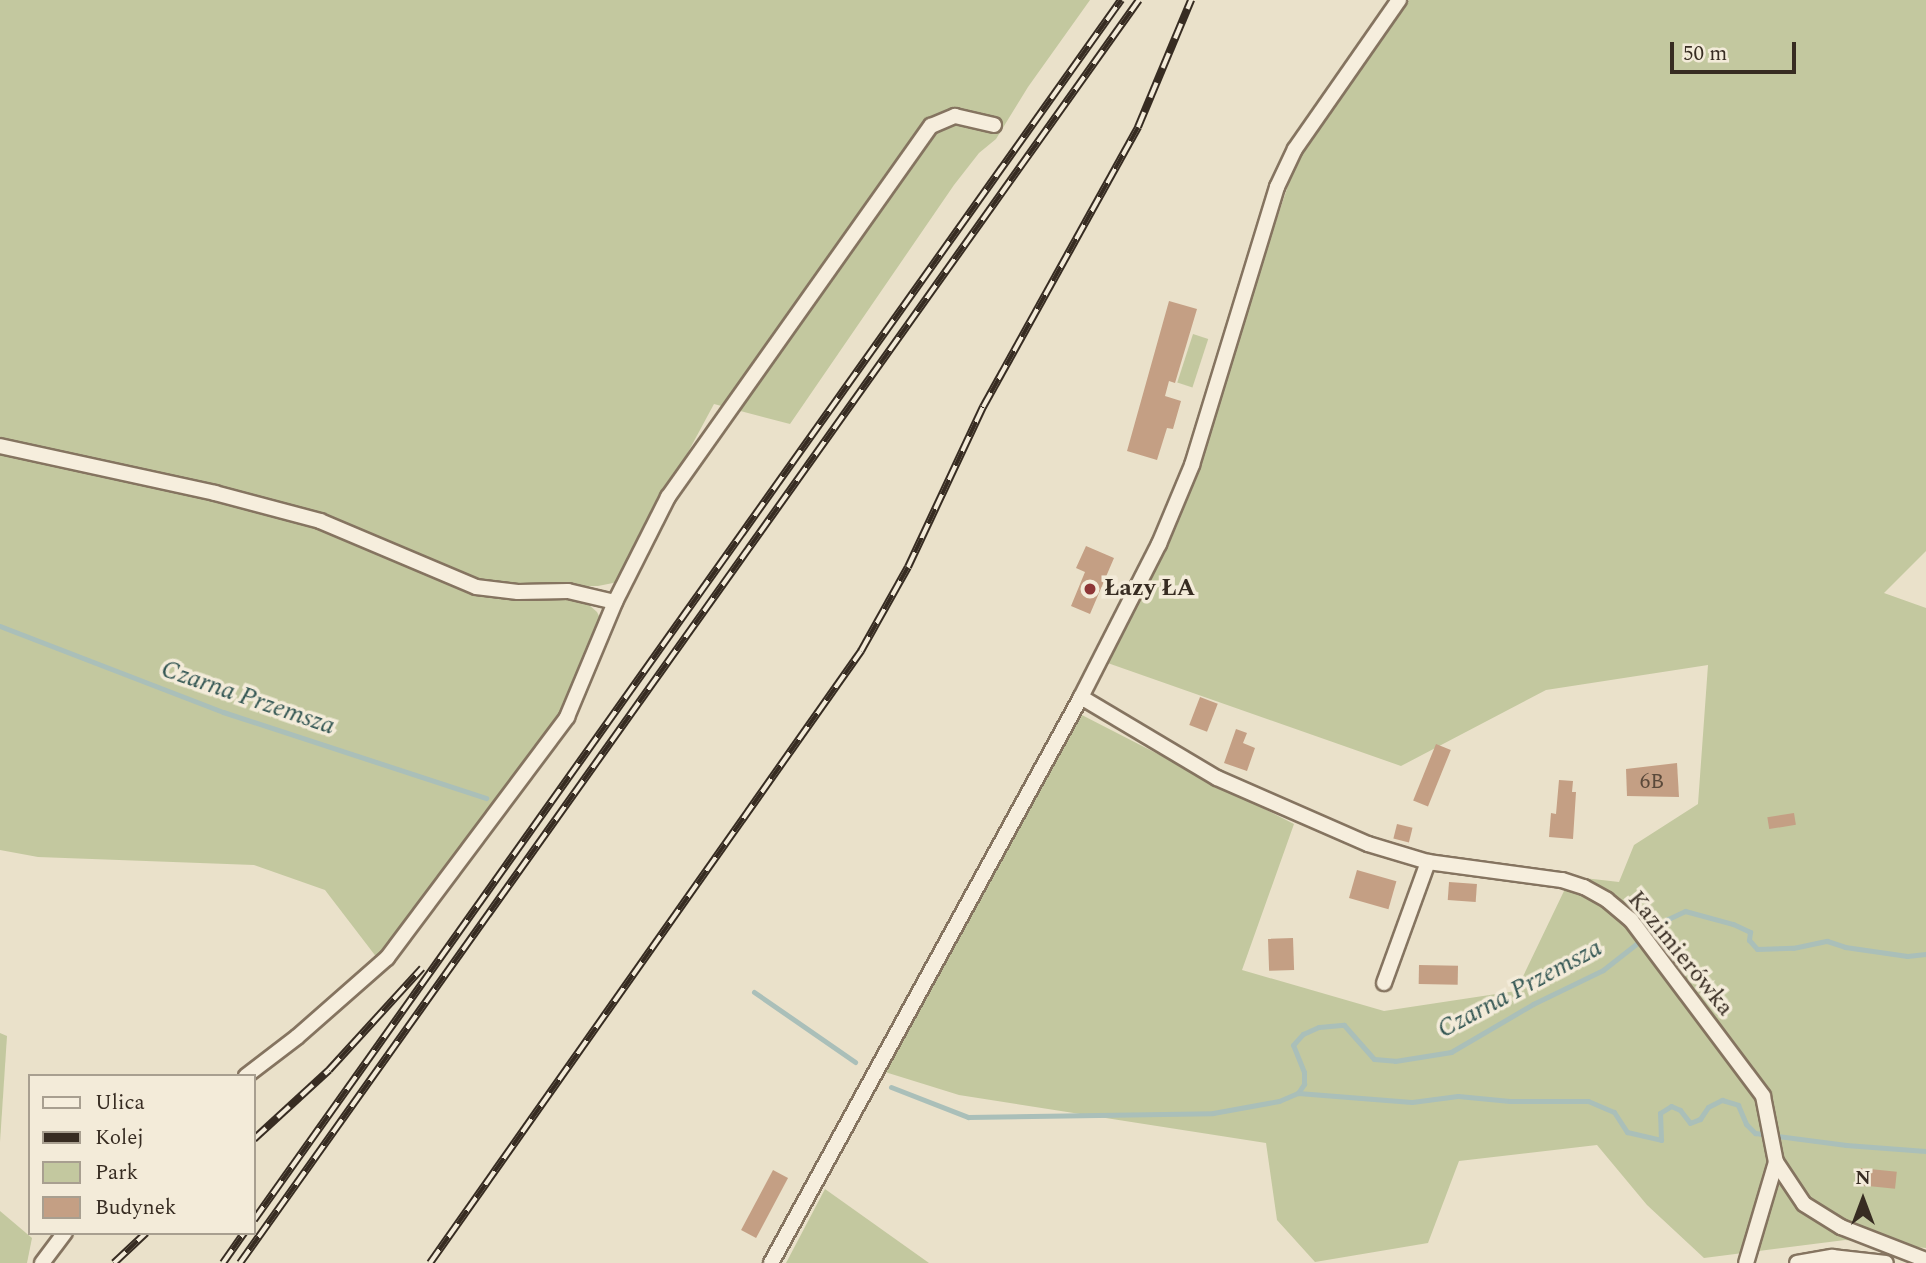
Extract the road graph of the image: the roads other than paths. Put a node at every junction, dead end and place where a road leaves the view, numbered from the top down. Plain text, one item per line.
1 (1399, 0) edge
2 (994, 125) dead end
3 (0, 446) edge
4 (615, 602) junction
5 (1081, 697) junction
6 (1428, 862) junction
7 (1384, 983) dead end
8 (249, 1074) edge
9 (1776, 1162) junction
10 (63, 1235) edge
11 (1926, 1260) edge
12 (42, 1263) edge
13 (771, 1263) edge
14 (1746, 1263) edge
15 (1797, 1263) edge
16 (1886, 1263) edge

1 - 5 street
2 - 4 street
3 - 4 street
4 - 8 street
5 - 6 street, Kazimierówka
5 - 13 street
6 - 7 street
6 - 9 street, Kazimierówka
9 - 11 street, Kazimierówka
9 - 14 street, Kazimierówka
10 - 12 street
15 - 16 street

